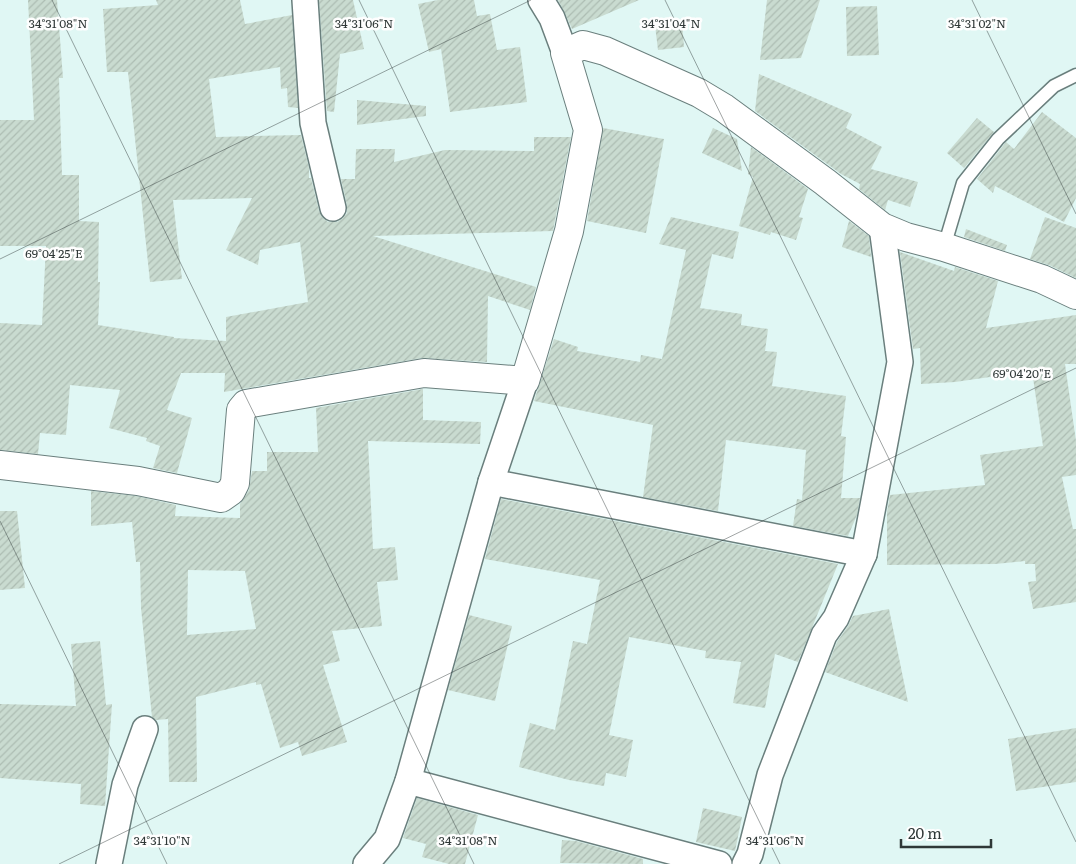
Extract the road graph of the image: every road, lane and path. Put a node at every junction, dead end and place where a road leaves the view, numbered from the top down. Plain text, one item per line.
1 (305, 0) edge
2 (541, 0) edge
3 (565, 53) junction
4 (1076, 75) edge
5 (333, 208) dead end
6 (882, 227) junction
7 (944, 247) junction
8 (1076, 295) edge
9 (525, 381) junction
10 (0, 465) edge
11 (491, 482) junction
12 (864, 554) junction
13 (145, 729) dead end
14 (408, 781) junction
15 (109, 864) edge
16 (366, 864) edge
17 (719, 864) edge
18 (745, 864) edge

1 - 5 street
2 - 3 street
3 - 6 street
3 - 9 street
4 - 7 lane
6 - 7 street
6 - 12 street
7 - 8 street
9 - 10 street
9 - 11 street
11 - 12 street
11 - 14 street
12 - 18 street
13 - 15 street
14 - 16 street
14 - 17 street

